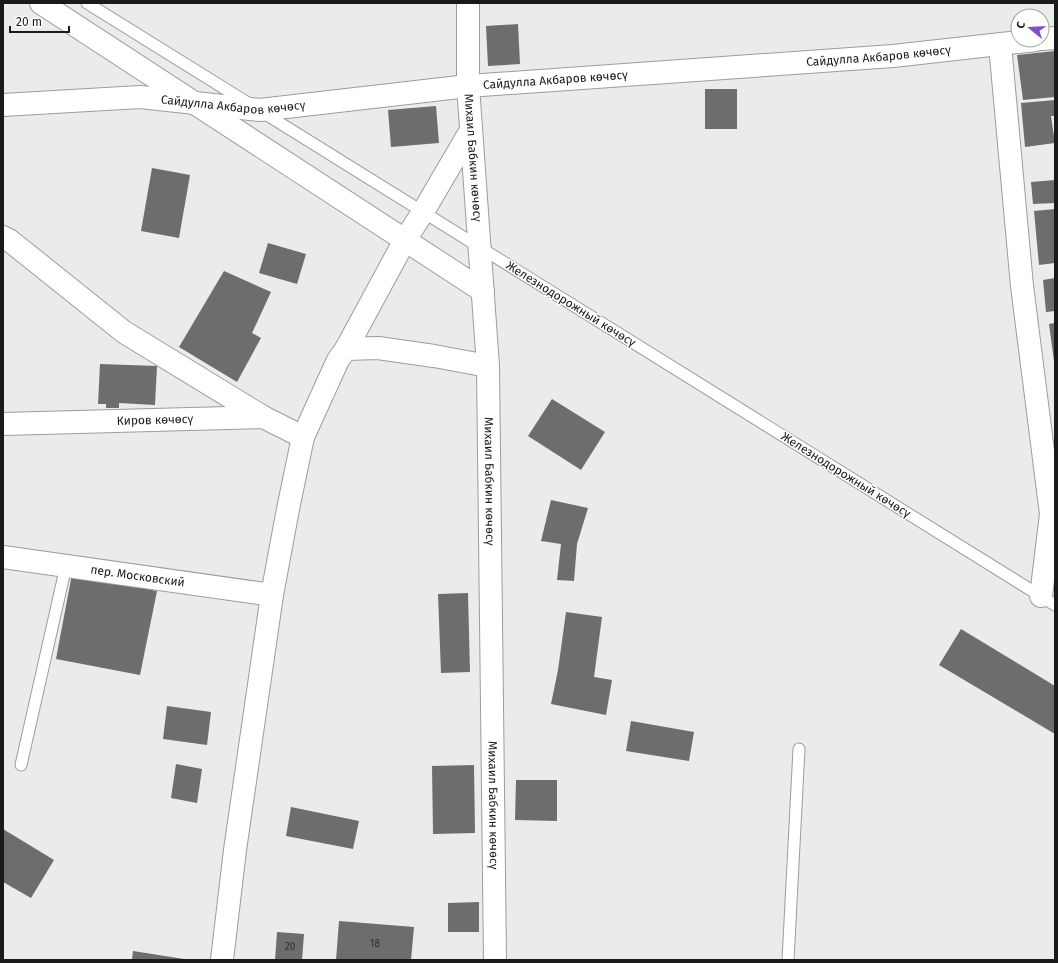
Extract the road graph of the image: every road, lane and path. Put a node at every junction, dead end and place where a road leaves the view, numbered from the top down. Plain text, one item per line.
1 (41, 3) edge
2 (87, 3) edge
3 (468, 3) edge
4 (1010, 44) edge
5 (1000, 45) junction
6 (468, 86) junction
7 (195, 103) junction
8 (3, 106) edge
9 (260, 110) junction
10 (471, 130) junction
11 (423, 212) junction
12 (3, 237) edge
13 (405, 240) junction
14 (478, 247) junction
15 (483, 291) junction
16 (346, 349) junction
17 (488, 366) junction
18 (263, 417) junction
19 (3, 424) edge
20 (303, 437) junction
21 (3, 557) edge
22 (66, 566) junction
23 (272, 595) junction
24 (1048, 600) edge
25 (799, 749) dead end
26 (21, 765) dead end
27 (222, 960) edge
28 (495, 960) edge
29 (788, 960) edge

1 - 7 street
2 - 9 lane, Железнодорожный көчөсү
3 - 6 street, Михаил Бабкин көчөсү
4 - 5 street, Сайдулла Акбаров көчөсү
5 - 6 street, Сайдулла Акбаров көчөсү
5 - 24 street
6 - 9 street, Сайдулла Акбаров көчөсү
6 - 10 street, Михаил Бабкин көчөсү
7 - 8 street, Сайдулла Акбаров көчөсү
7 - 9 street, Сайдулла Акбаров көчөсү
7 - 13 street
9 - 11 lane, Железнодорожный көчөсү
10 - 11 street
10 - 14 street, Михаил Бабкин көчөсү
11 - 13 street
11 - 14 lane, Железнодорожный көчөсү
12 - 18 street
13 - 15 street
13 - 16 street
14 - 15 street, Михаил Бабкин көчөсү
14 - 24 lane, Железнодорожный көчөсү
15 - 17 street, Михаил Бабкин көчөсү
16 - 17 street
16 - 20 street
17 - 28 street, Михаил Бабкин көчөсү
18 - 19 street, Киров көчөсү
18 - 20 street, Киров көчөсү
20 - 23 street
21 - 22 street, пер. Московский
22 - 23 street, пер. Московский
22 - 26 lane
23 - 27 street
25 - 29 lane

